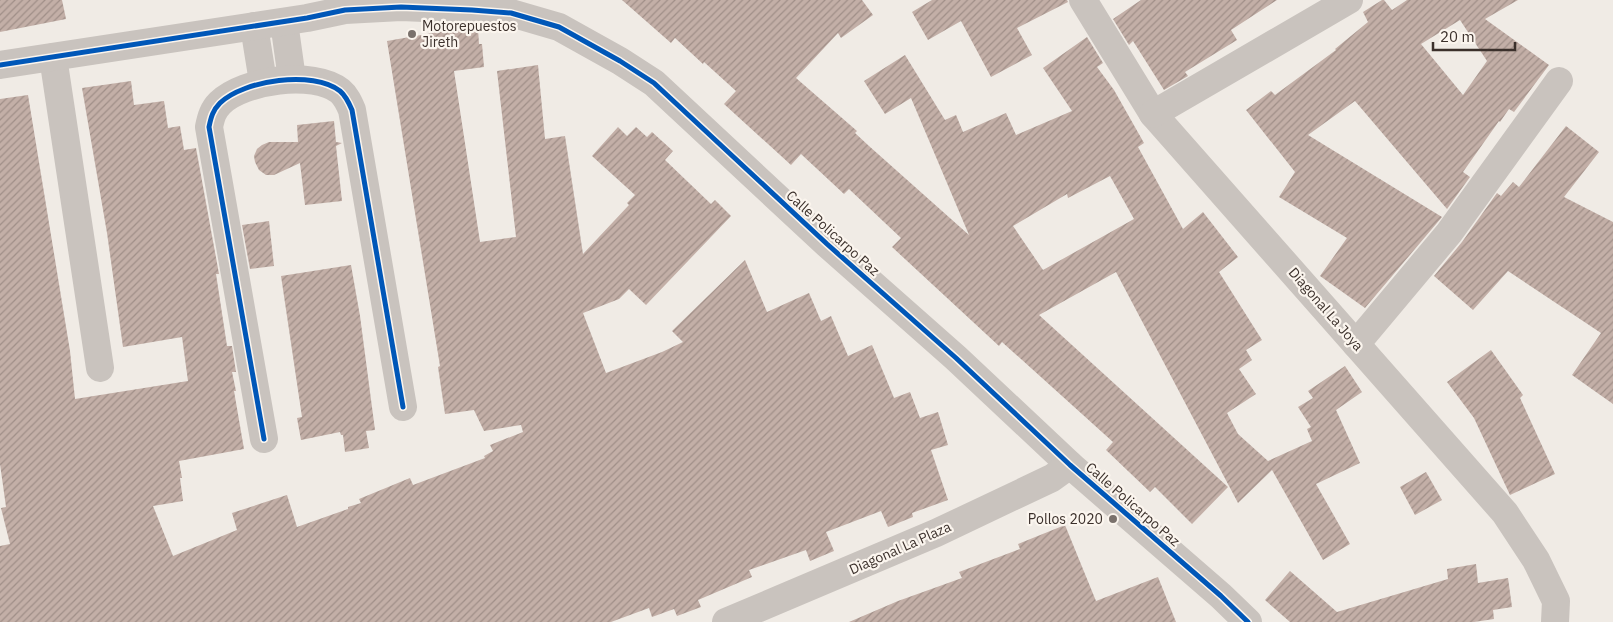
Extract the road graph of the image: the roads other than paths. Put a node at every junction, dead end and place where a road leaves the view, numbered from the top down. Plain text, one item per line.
1 (1083, 0) edge
2 (1349, 0) edge
3 (345, 5) edge
4 (472, 5) edge
5 (284, 22) junction
6 (254, 26) junction
7 (53, 57) junction
8 (0, 65) edge
9 (292, 79) junction
10 (1559, 81) dead end
11 (263, 82) junction
12 (1153, 114) junction
13 (1356, 344) junction
14 (100, 368) dead end
15 (403, 407) dead end
16 (264, 439) dead end
17 (1070, 465) junction
18 (726, 622) edge
19 (1248, 622) edge
20 (1555, 622) edge

1 - 12 street, Diagonal La Joya
2 - 12 street
3 - 4 street, Calle Policarpo Paz
3 - 5 street, Calle Policarpo Paz
4 - 17 street, Calle Policarpo Paz
5 - 6 street, Calle Policarpo Paz
5 - 9 street
6 - 7 street, Calle Policarpo Paz
6 - 11 street
7 - 8 street, Calle Policarpo Paz
7 - 14 street
9 - 11 street
9 - 15 street
10 - 13 street
11 - 16 street
12 - 13 street, Diagonal La Joya
13 - 20 street, Diagonal La Joya
17 - 18 street, Diagonal La Plaza
17 - 19 street, Calle Policarpo Paz

